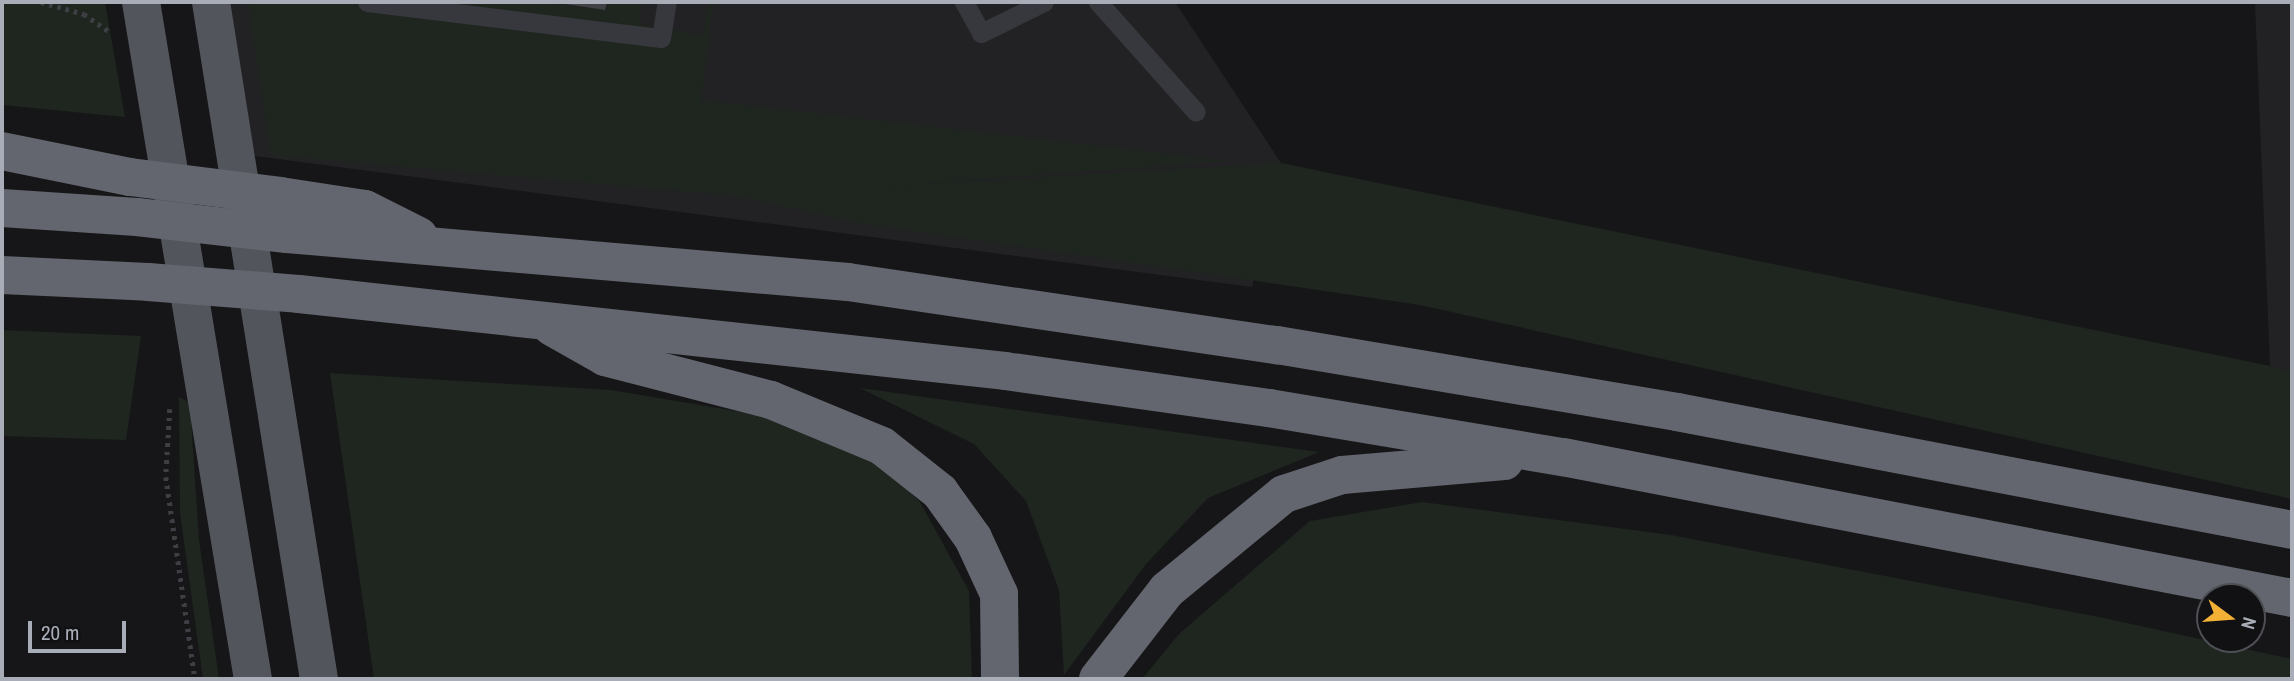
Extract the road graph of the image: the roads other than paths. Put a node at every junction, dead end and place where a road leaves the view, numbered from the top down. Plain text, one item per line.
1 (141, 2) edge
2 (211, 2) edge
3 (367, 2) edge
4 (667, 2) edge
5 (964, 2) edge
6 (1044, 2) edge
7 (1098, 2) edge
8 (1196, 112) dead end
9 (2, 152) edge
10 (2, 208) edge
11 (433, 244) junction
12 (2, 275) edge
13 (535, 317) junction
14 (1563, 457) junction
15 (2292, 530) edge
16 (2292, 598) edge
17 (253, 679) edge
18 (319, 679) edge
19 (1000, 679) edge
20 (1098, 679) edge

1 - 17 main road
2 - 18 main road
3 - 4 lane
5 - 6 lane
7 - 8 lane
9 - 11 highway, bridge
10 - 11 highway, bridge
11 - 15 highway
12 - 13 highway, bridge
13 - 14 highway
13 - 19 highway
14 - 16 highway
14 - 20 highway

